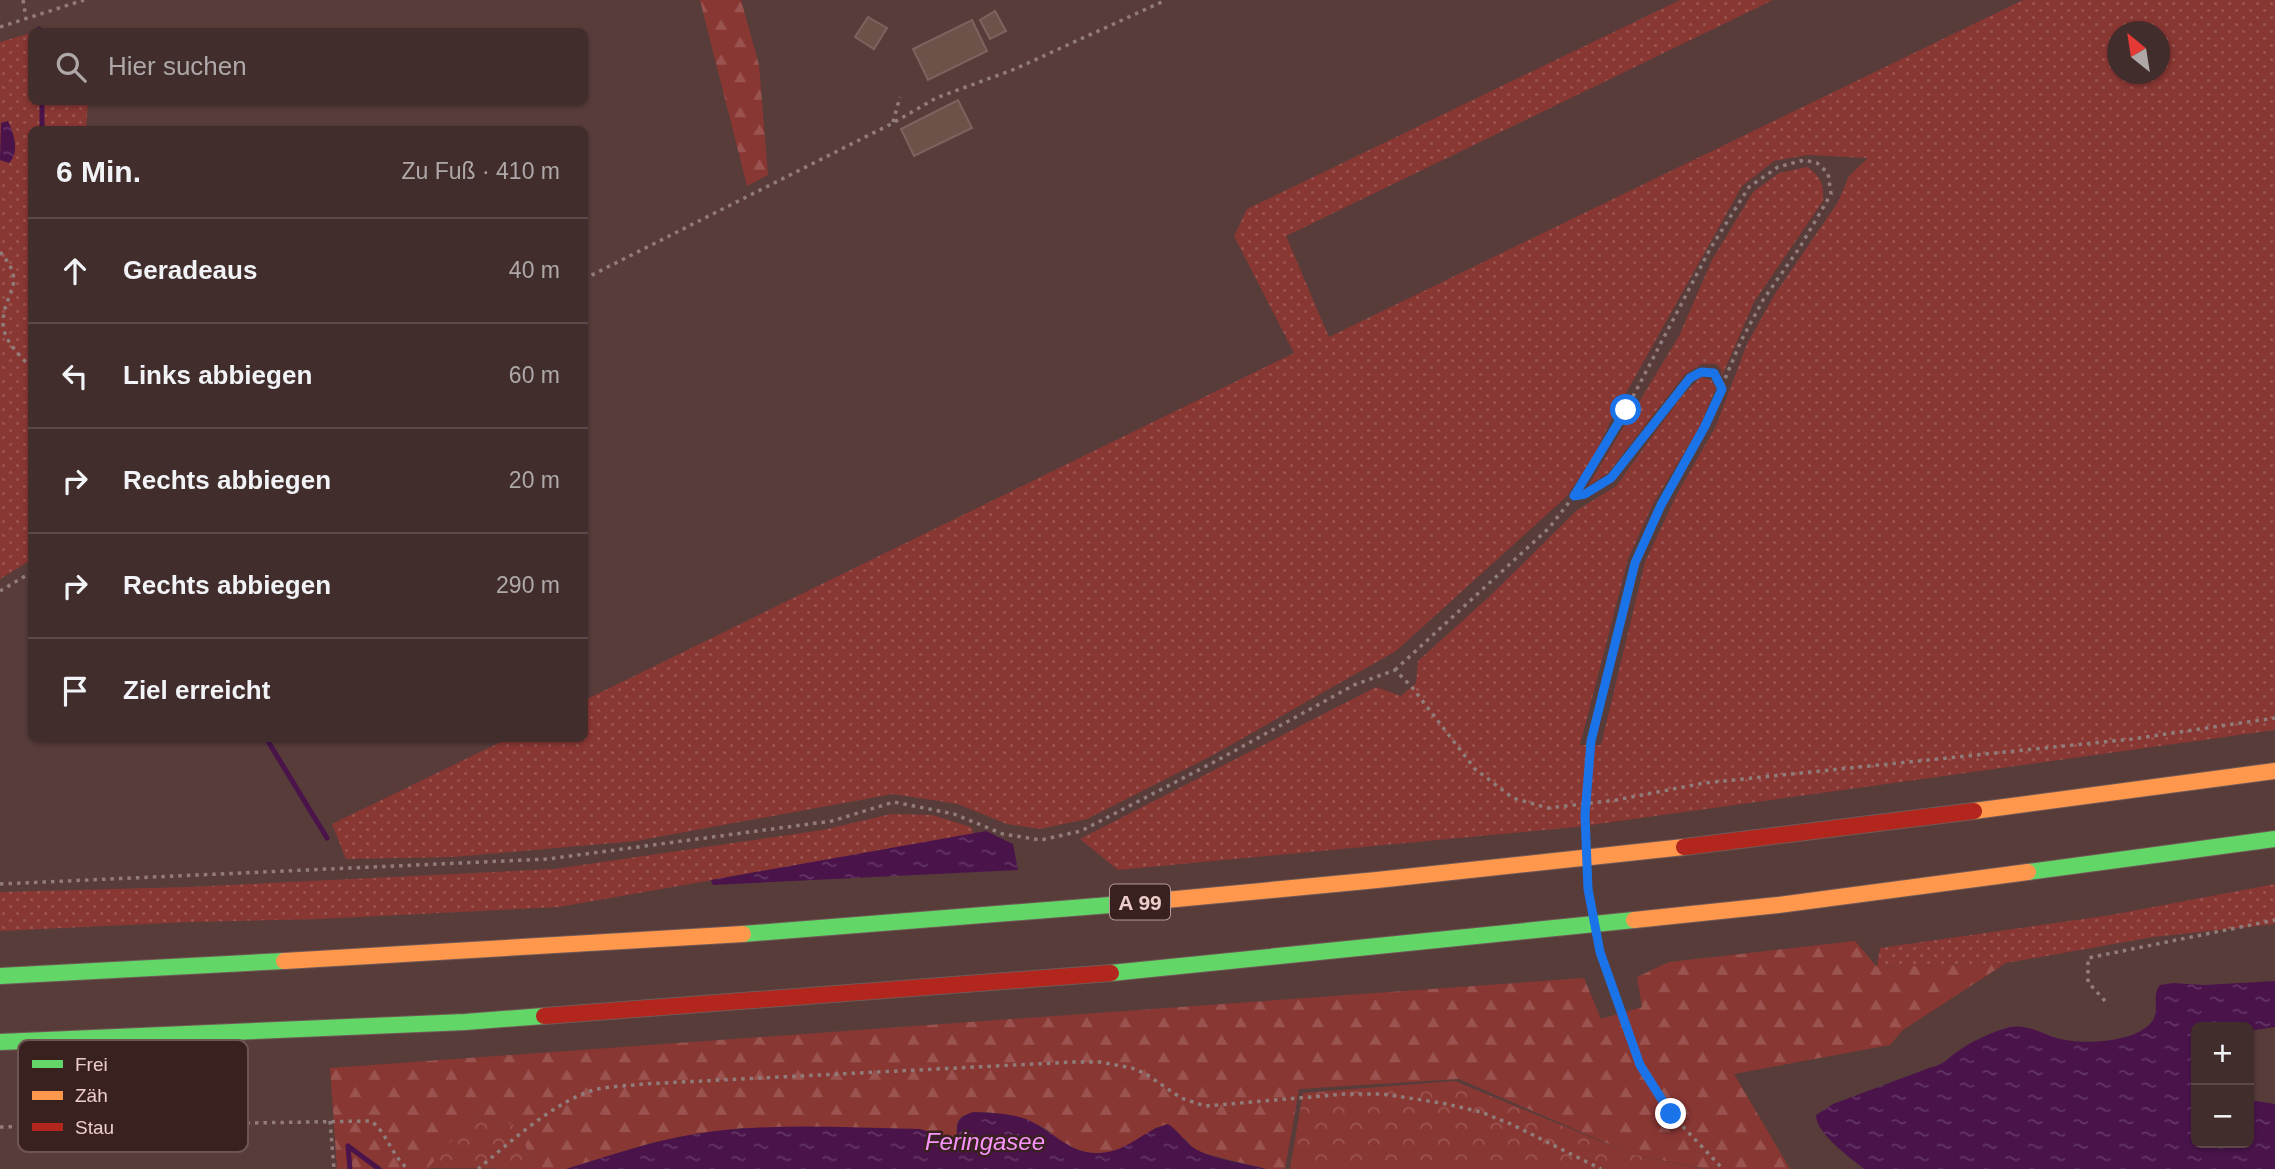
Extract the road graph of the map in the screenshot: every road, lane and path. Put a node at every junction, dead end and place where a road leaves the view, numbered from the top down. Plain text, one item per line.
1 (23, 0) edge
2 (84, 0) edge
3 (1166, 0) edge
4 (26, 19) junction
5 (0, 27) edge
6 (900, 97) dead end
7 (893, 123) junction
8 (0, 252) edge
9 (588, 277) edge
10 (28, 364) edge
11 (1722, 389) junction
12 (1574, 496) junction
13 (28, 574) edge
14 (0, 591) edge
15 (1395, 670) junction
16 (2275, 718) edge
17 (2275, 771) edge
18 (2275, 839) edge
19 (0, 884) edge
20 (2275, 920) edge
21 (0, 976) edge
22 (2105, 1001) dead end
23 (49, 1040) edge
24 (18, 1041) edge
25 (0, 1042) edge
26 (330, 1121) junction
27 (248, 1122) edge
28 (0, 1127) edge
29 (18, 1127) edge
30 (334, 1169) edge
31 (408, 1169) edge
32 (478, 1169) edge
33 (1601, 1169) edge
34 (1723, 1169) edge

1 - 4 path
2 - 4 path
3 - 7 path
4 - 5 path
6 - 7 path
7 - 9 path
8 - 10 path
11 - 12 path
11 - 12 path
11 - 34 path, bridge
12 - 15 path
13 - 14 path
15 - 16 path
15 - 19 path
17 - 21 highway, A 99
18 - 23 highway
20 - 22 path
24 - 25 highway
26 - 27 path
26 - 30 path
26 - 31 path
28 - 29 path
32 - 33 path

